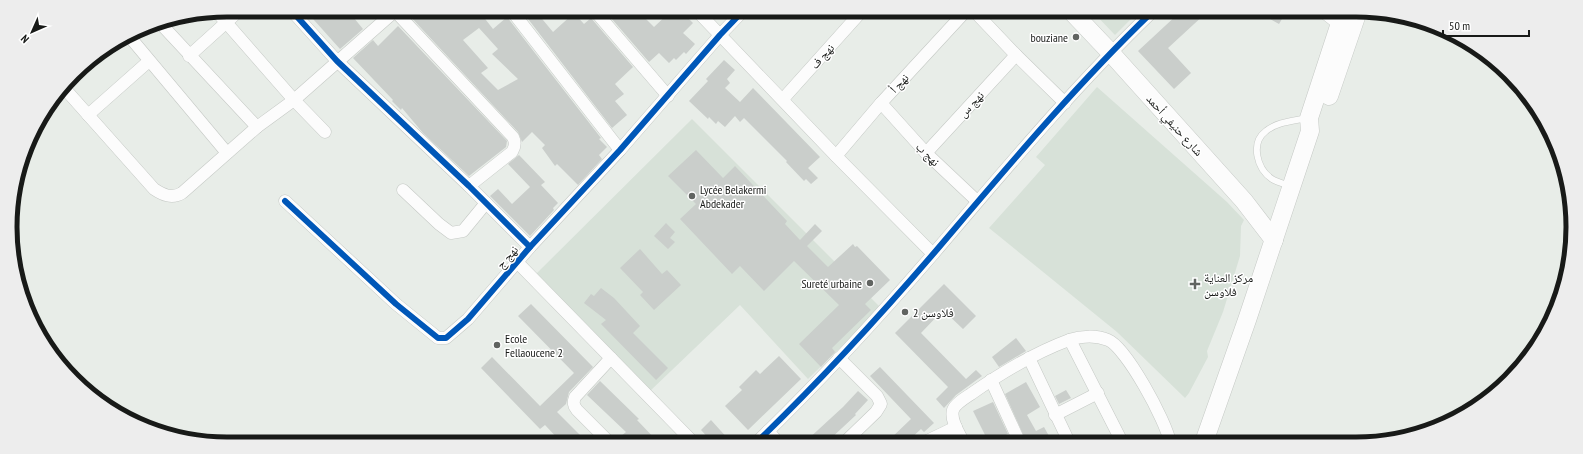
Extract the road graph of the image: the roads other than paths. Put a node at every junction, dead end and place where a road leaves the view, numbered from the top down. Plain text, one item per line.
1 (221, 17) edge
2 (232, 17) edge
3 (297, 17) edge
4 (388, 17) edge
5 (401, 17) edge
6 (517, 17) edge
7 (600, 17) edge
8 (703, 17) edge
9 (737, 17) edge
10 (857, 17) edge
11 (960, 17) edge
12 (980, 17) edge
13 (1076, 17) edge
14 (1147, 17) edge
15 (1356, 17) edge
16 (1336, 18) edge
17 (226, 23) junction
18 (163, 27) edge
19 (720, 35) junction
20 (132, 40) edge
21 (1110, 52) junction
22 (1016, 55) junction
23 (189, 56) junction
24 (150, 61) junction
25 (337, 61) junction
26 (67, 91) edge
27 (668, 96) junction
28 (783, 99) junction
29 (294, 100) junction
30 (881, 103) junction
31 (1065, 103) junction
32 (88, 115) junction
33 (1309, 124) junction
34 (257, 127) junction
35 (325, 132) dead end
36 (620, 150) junction
37 (228, 153) junction
38 (926, 153) junction
39 (836, 156) junction
40 (469, 186) junction
41 (1291, 186) junction
42 (403, 190) dead end
43 (285, 201) dead end
44 (977, 201) junction
45 (486, 203) junction
46 (1274, 240) junction
47 (530, 247) junction
48 (933, 254) junction
49 (518, 263) junction
50 (1070, 340) junction
51 (611, 358) junction
52 (839, 358) junction
53 (1029, 358) junction
54 (991, 380) junction
55 (1098, 393) junction
56 (1055, 415) junction
57 (956, 427) junction
58 (768, 431) junction
59 (604, 437) edge
60 (688, 437) edge
61 (762, 437) edge
62 (773, 437) edge
63 (850, 437) edge
64 (935, 437) edge
65 (961, 437) edge
66 (1017, 437) edge
67 (1066, 437) edge
68 (1120, 437) edge
69 (1168, 437) edge
70 (1206, 437) edge

1 - 17 street
2 - 17 street
3 - 25 street
4 - 25 street
5 - 40 street
6 - 36 street
7 - 27 street
8 - 19 street
9 - 19 street, نهج ج
10 - 28 street, نهج ف
11 - 30 street, نهج أ
12 - 22 street
13 - 21 main road, شارع حنيفي أحمد
14 - 21 street
15 - 33 main road
16 - 33 main road
17 - 23 street
17 - 29 street
18 - 23 street
19 - 27 street, نهج ج
19 - 28 street
20 - 24 street
21 - 31 street
21 - 46 main road, شارع حنيفي أحمد
22 - 31 street
22 - 38 street, نهج س
23 - 34 street
24 - 32 street
24 - 37 street
25 - 29 street
25 - 40 street
26 - 32 street
27 - 36 street, نهج ج
28 - 39 street
29 - 34 street
29 - 35 street
30 - 38 street, نهج ب
30 - 39 street, نهج أ
31 - 44 street
32 - 37 street
33 - 41 main road
33 - 41 lane
34 - 37 street
36 - 47 street, نهج ج
38 - 44 street, نهج ب
39 - 48 street
40 - 45 street
41 - 46 main road
42 - 45 street
43 - 49 street, نهج ج
44 - 48 street
45 - 47 street
46 - 70 main road
47 - 49 street, نهج ج
48 - 52 street
49 - 51 street
50 - 53 street
50 - 55 street
50 - 69 street
51 - 59 street
51 - 60 street
52 - 58 street
52 - 63 street
53 - 54 street
53 - 56 street
54 - 57 street
54 - 66 street
55 - 56 street
55 - 68 street
56 - 67 street
57 - 64 street
57 - 65 street
58 - 61 street
58 - 62 street

